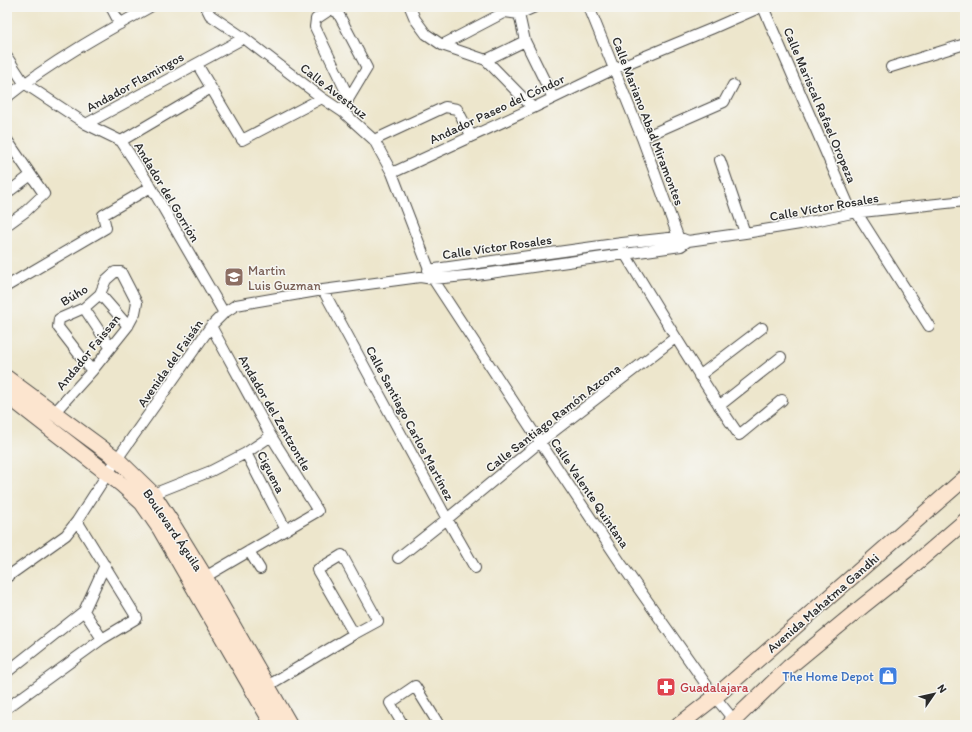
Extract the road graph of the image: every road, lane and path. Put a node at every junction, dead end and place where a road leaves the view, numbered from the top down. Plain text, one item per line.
1 (111, 7) edge
2 (150, 7) edge
3 (206, 7) edge
4 (410, 7) edge
5 (535, 7) edge
6 (589, 7) edge
7 (762, 7) edge
8 (519, 14) junction
9 (120, 24) junction
10 (244, 38) junction
11 (525, 41) junction
12 (965, 44) edge
13 (442, 45) junction
14 (7, 57) edge
15 (486, 60) junction
16 (197, 64) junction
17 (891, 67) dead end
18 (614, 69) junction
19 (24, 83) junction
20 (733, 85) dead end
21 (211, 88) junction
22 (7, 97) edge
23 (322, 98) junction
24 (349, 98) junction
25 (553, 98) junction
26 (532, 108) junction
27 (344, 112) junction
28 (86, 124) junction
29 (471, 135) junction
30 (642, 138) junction
31 (7, 140) edge
32 (374, 140) junction
33 (120, 141) junction
34 (720, 160) dead end
35 (392, 173) junction
36 (30, 174) junction
37 (151, 187) junction
38 (7, 193) edge
39 (965, 201) edge
40 (854, 213) junction
41 (7, 224) edge
42 (746, 233) junction
43 (682, 241) junction
44 (622, 243) junction
45 (625, 254) junction
46 (428, 270) junction
47 (420, 277) junction
48 (433, 280) junction
49 (7, 286) edge
50 (323, 290) junction
51 (100, 294) junction
52 (137, 304) joint
53 (84, 308) junction
54 (224, 313) junction
55 (128, 326) junction
56 (211, 326) junction
57 (929, 326) dead end
58 (762, 328) dead end
59 (675, 338) junction
60 (110, 347) junction
61 (781, 357) dead end
62 (92, 371) junction
63 (699, 376) junction
64 (7, 378) edge
65 (7, 395) edge
66 (782, 400) dead end
67 (719, 406) junction
68 (54, 413) junction
69 (271, 436) junction
70 (540, 442) junction
71 (246, 452) junction
72 (117, 459) junction
73 (108, 474) junction
74 (965, 478) edge
75 (153, 494) junction
76 (447, 519) junction
77 (77, 521) junction
78 (965, 521) edge
79 (286, 530) junction
80 (249, 551) junction
81 (398, 558) dead end
82 (105, 565) junction
83 (475, 568) dead end
84 (260, 569) dead end
85 (7, 577) edge
86 (205, 577) junction
87 (84, 611) junction
88 (354, 634) junction
89 (102, 639) junction
90 (7, 672) edge
91 (261, 690) junction
92 (715, 697) junction
93 (9, 702) edge
94 (270, 724) edge
95 (733, 724) edge
96 (290, 725) edge
97 (403, 725) edge
98 (439, 725) edge
99 (679, 725) edge

1 - 9 street
2 - 9 street
3 - 10 street, Calle Avestruz
4 - 13 street
5 - 8 street
6 - 18 street, Calle Mariano Abad Miramontes
7 - 18 street, Andador Paseo del Cóndor
7 - 40 street, Calle Mariscal Rafael Oropeza
8 - 11 street
8 - 13 street
9 - 19 street
10 - 16 street, Andador Flamingos
10 - 23 street, Calle Avestruz
11 - 15 street
11 - 25 street
12 - 17 street
13 - 15 street
14 - 19 street
15 - 26 street
16 - 21 street, Andador Flamingos
16 - 28 street, Andador Flamingos
18 - 25 street, Andador Paseo del Cóndor
18 - 30 street, Calle Mariano Abad Miramontes
19 - 22 street
19 - 28 street, Andador del Gorrión
20 - 30 street
21 - 23 street, Andador Flamingos
21 - 33 street
23 - 27 street, Calle Avestruz
24 - 24 street
24 - 27 street
25 - 26 street, Andador Paseo del Cóndor
26 - 29 street, Andador Paseo del Cóndor
27 - 32 street, Calle Avestruz
28 - 33 street, Andador del Gorrión
29 - 32 street
29 - 35 street, Andador Paseo del Cóndor
30 - 43 street, Calle Mariano Abad Miramontes
31 - 36 street
32 - 35 street, Calle Avestruz
33 - 37 street, Andador del Gorrión
34 - 42 street
35 - 46 street, Calle Avestruz
36 - 38 street
36 - 41 street
37 - 49 street
37 - 54 street, Andador del Gorrión
39 - 40 street, Calle Víctor Rosales
40 - 42 street, Calle Víctor Rosales
40 - 57 street, Calle Mariscal Rafael Oropeza
42 - 43 street, Calle Víctor Rosales
43 - 44 street, Calle Víctor Rosales
43 - 45 street, Calle Víctor Rosales
44 - 45 street
44 - 46 street, Calle Víctor Rosales
45 - 48 street, Calle Víctor Rosales
45 - 59 street
46 - 47 street
46 - 48 street, Calle Valente Quintana
47 - 48 street, Avenida del Faisán
47 - 50 street, Avenida del Faisán
48 - 70 street, Calle Valente Quintana
50 - 54 street, Avenida del Faisán
50 - 76 street, Calle Santiago Carlos Martínez
51 - 52 street, Búho
51 - 53 street, Búho
51 - 55 street
52 - 55 street, Andador Faissan
53 - 60 street
53 - 62 street, Búho
54 - 56 street, Avenida del Faisán
55 - 60 street, Andador Faissan
56 - 69 street, Andador del Zentzontle
56 - 72 street, Avenida del Faisán
58 - 63 street
59 - 63 street
59 - 70 street, Calle Santiago Ramón Azcona
60 - 62 street, Andador Faissan
61 - 67 street
62 - 68 street, Andador Faissan
63 - 67 street
64 - 68 street, Boulevard Águila
65 - 73 street, Boulevard Águila
66 - 67 street
68 - 72 street, Boulevard Águila
69 - 71 street, Ciguena
69 - 79 street, Andador del Zentzontle
70 - 76 street, Calle Santiago Ramón Azcona
70 - 92 street, Calle Valente Quintana
71 - 75 street
71 - 79 street, Ciguena
72 - 73 street, Avenida del Faisán
72 - 75 street, Boulevard Águila
73 - 77 street, Avenida del Faisán
73 - 91 street, Boulevard Águila
74 - 92 street, Avenida Mahatma Gandhi
75 - 86 street, Boulevard Águila
76 - 81 street, Calle Santiago Ramón Azcona
76 - 83 street, Calle Santiago Carlos Martínez
77 - 82 street
77 - 85 street, Avenida del Faisán
78 - 95 street, Avenida Mahatma Gandhi
79 - 80 street
80 - 84 street
80 - 86 street
82 - 87 street
82 - 89 street
86 - 91 street, Boulevard Águila
87 - 89 street
87 - 90 street
88 - 88 street
88 - 91 street
89 - 93 street
91 - 94 street, Boulevard Águila
91 - 96 street, Boulevard Águila
92 - 95 street, Calle Valente Quintana
92 - 99 street, Avenida Mahatma Gandhi
97 - 98 street

